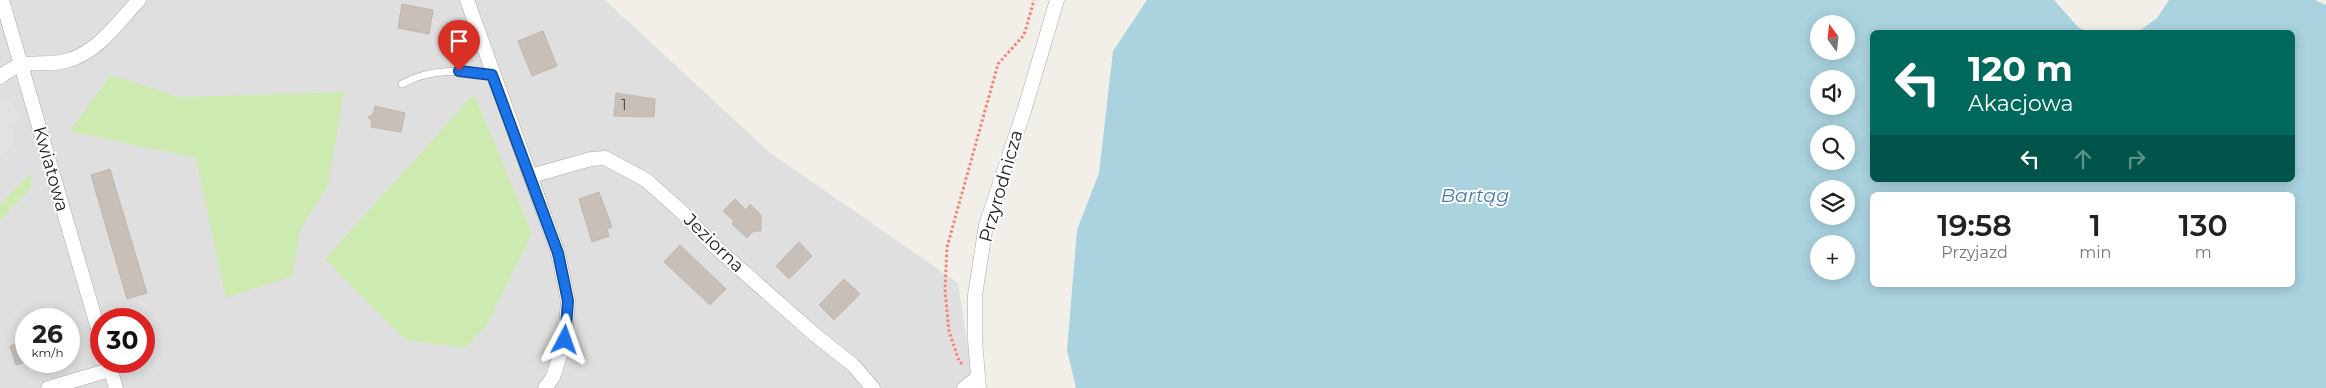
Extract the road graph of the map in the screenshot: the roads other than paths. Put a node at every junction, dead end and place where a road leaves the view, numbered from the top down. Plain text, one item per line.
1 (2, 0) edge
2 (138, 0) edge
3 (468, 0) edge
4 (1057, 0) edge
5 (21, 64) junction
6 (492, 75) junction
7 (0, 77) edge
8 (402, 84) dead end
9 (531, 176) junction
10 (92, 308) edge
11 (90, 373) edge
12 (111, 373) edge
13 (978, 383) edge
14 (48, 388) edge
15 (116, 388) edge
16 (544, 388) edge
17 (873, 388) edge
18 (964, 388) edge

1 - 5 street, Kwiatowa
2 - 5 street
3 - 6 street
4 - 13 street, Przyrodnicza
5 - 7 street
5 - 10 street, Kwiatowa
6 - 8 lane
6 - 9 street
9 - 16 street
9 - 17 street, Jeziorna
11 - 14 street
12 - 15 street
13 - 18 street

